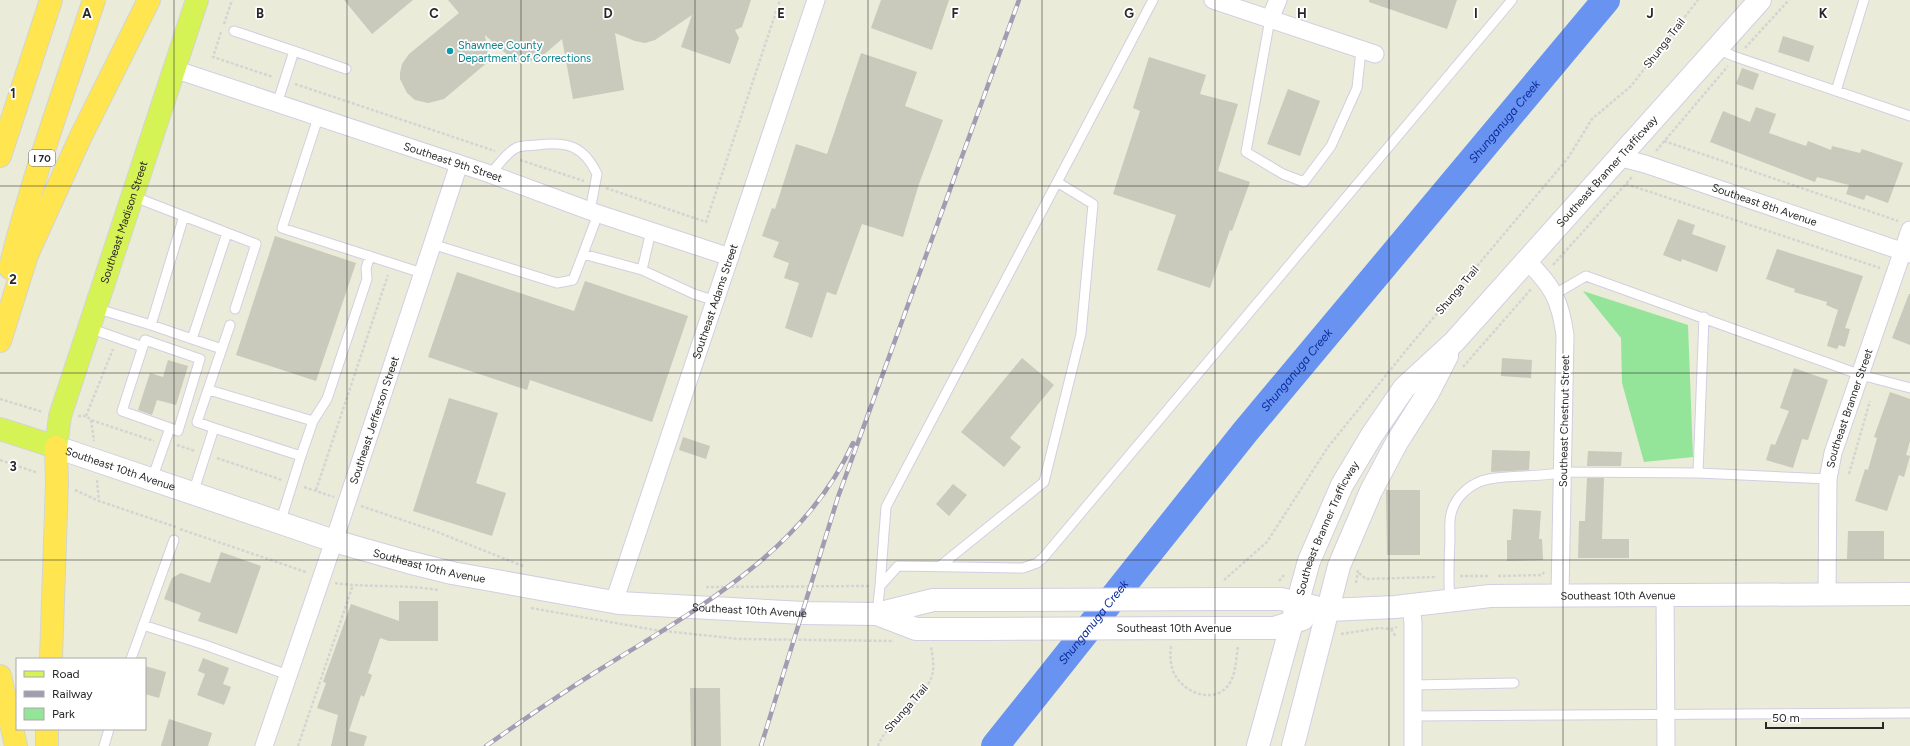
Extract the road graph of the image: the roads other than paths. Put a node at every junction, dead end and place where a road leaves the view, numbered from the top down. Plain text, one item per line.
1 (51, 0) edge
2 (94, 0) edge
3 (149, 0) edge
4 (197, 0) edge
5 (816, 0) edge
6 (1153, 0) edge
7 (1213, 0) edge
8 (1278, 0) edge
9 (1512, 0) edge
10 (1760, 0) edge
11 (1864, 0) edge
12 (1270, 19) junction
13 (234, 31) dead end
14 (1716, 49) junction
15 (294, 51) junction
16 (1368, 52) joint
17 (174, 69) junction
18 (346, 69) dead end
19 (1836, 91) junction
20 (277, 104) junction
21 (1910, 116) edge
22 (318, 118) junction
23 (0, 156) edge
24 (1618, 157) junction
25 (459, 164) junction
26 (490, 174) junction
27 (1057, 182) junction
28 (132, 196) junction
29 (594, 212) junction
30 (184, 216) junction
31 (1905, 226) edge
32 (651, 231) junction
33 (227, 233) junction
34 (432, 244) junction
35 (1906, 253) edge
36 (583, 254) junction
37 (370, 256) junction
38 (730, 257) junction
39 (1526, 260) junction
40 (642, 270) junction
41 (422, 274) junction
42 (1556, 294) junction
43 (716, 301) junction
44 (95, 308) junction
45 (235, 309) dead end
46 (1704, 317) junction
47 (0, 318) edge
48 (151, 325) junction
49 (230, 325) dead end
50 (88, 328) junction
51 (192, 339) junction
52 (0, 341) edge
53 (1454, 342) junction
54 (143, 347) junction
55 (222, 349) junction
56 (1861, 375) junction
57 (1910, 388) edge
58 (209, 390) junction
59 (313, 421) junction
60 (170, 428) junction
61 (214, 428) junction
62 (0, 429) edge
63 (49, 444) junction
64 (301, 456) junction
65 (1562, 472) junction
66 (1698, 473) junction
67 (152, 479) junction
68 (1828, 479) junction
69 (193, 493) junction
70 (280, 523) junction
71 (174, 540) dead end
72 (334, 541) junction
73 (940, 566) junction
74 (880, 586) junction
75 (1665, 594) junction
76 (1827, 594) junction
77 (1910, 594) edge
78 (1560, 595) junction
79 (1450, 600) junction
80 (614, 602) junction
81 (1290, 608) junction
82 (1337, 610) junction
83 (877, 614) junction
84 (1412, 614) junction
85 (143, 625) junction
86 (51, 658) edge
87 (131, 658) edge
88 (288, 675) junction
89 (0, 676) edge
90 (1514, 683) dead end
91 (1413, 685) junction
92 (1910, 713) edge
93 (1666, 715) junction
94 (1413, 716) junction
95 (47, 730) edge
96 (109, 730) edge
97 (16, 746) edge
98 (47, 746) edge
99 (104, 746) edge
100 (264, 746) edge
101 (1258, 746) edge
102 (1293, 746) edge
103 (1413, 746) edge
104 (1666, 746) edge

1 - 23 highway
2 - 47 highway, I 70
3 - 52 highway
4 - 17 main road, Southeast Madison Street
5 - 38 street, Southeast Adams Street
6 - 27 lane
7 - 12 street
8 - 12 street
9 - 73 lane
10 - 14 main road, Southeast Branner Trafficway
11 - 19 lane
12 - 16 street
12 - 16 lane
13 - 15 lane
14 - 19 lane
14 - 24 main road, Southeast Branner Trafficway
15 - 18 lane
15 - 20 lane
17 - 20 street, Southeast 9th Street
17 - 28 main road, Southeast Madison Street
19 - 21 lane
20 - 22 street, Southeast 9th Street
22 - 25 street, Southeast 9th Street
22 - 37 lane
24 - 35 street, Southeast 8th Avenue
24 - 39 main road, Southeast Branner Trafficway
25 - 26 street, Southeast 9th Street
25 - 34 street, Southeast Jefferson Street
26 - 29 street, Southeast 9th Street
26 - 29 lane
27 - 73 lane
27 - 74 lane
28 - 30 lane
28 - 44 main road, Southeast Madison Street
29 - 32 street, Southeast 9th Street
29 - 36 lane
30 - 33 lane
30 - 48 lane
31 - 35 street, Southeast Branner Street
32 - 38 street, Southeast 9th Street
32 - 40 lane
33 - 45 lane
33 - 51 lane
34 - 36 lane
34 - 41 street, Southeast Jefferson Street
35 - 56 street, Southeast Branner Street
36 - 40 lane
37 - 41 lane
37 - 59 lane
38 - 43 street, Southeast Adams Street
39 - 42 street, Southeast Chestnut Street
39 - 53 main road, Southeast Branner Trafficway
40 - 43 lane
41 - 72 street, Southeast Jefferson Street
42 - 46 lane
42 - 65 street, Southeast Chestnut Street
43 - 80 street, Southeast Adams Street
44 - 48 lane
44 - 50 main road, Southeast Madison Street
46 - 56 lane
46 - 66 lane
48 - 51 lane
49 - 55 lane
50 - 54 lane
50 - 63 main road, Southeast Madison Street
51 - 55 lane
53 - 81 main road, Southeast Branner Trafficway
53 - 82 main road, Southeast Branner Trafficway
54 - 60 lane
54 - 60 lane
55 - 58 lane
56 - 57 lane
56 - 68 street, Southeast Branner Street
58 - 59 lane
58 - 61 lane
59 - 64 lane
60 - 67 lane
61 - 64 lane
61 - 69 lane
62 - 63 main road, Southeast 10th Avenue
63 - 67 main road, Southeast 10th Avenue
63 - 86 highway
64 - 70 lane
65 - 66 lane
65 - 78 street, Southeast Chestnut Street
65 - 79 lane
66 - 68 lane
67 - 69 main road, Southeast 10th Avenue
68 - 76 street, Southeast Branner Street
69 - 70 main road, Southeast 10th Avenue
70 - 72 main road, Southeast 10th Avenue
71 - 85 lane
72 - 80 main road, Southeast 10th Avenue
72 - 88 street, Southeast Jefferson Street
73 - 74 lane
74 - 83 lane
75 - 76 main road, Southeast 10th Avenue
75 - 78 main road, Southeast 10th Avenue
75 - 93 street
76 - 77 main road, Southeast 10th Avenue
78 - 79 main road, Southeast 10th Avenue
79 - 84 main road, Southeast 10th Avenue
80 - 83 main road, Southeast 10th Avenue
81 - 82 main road, Southeast 10th Avenue
81 - 83 main road, Southeast 10th Avenue, bridge
81 - 83 main road, Southeast 10th Avenue, bridge
81 - 101 main road, Southeast Branner Trafficway
82 - 84 main road, Southeast 10th Avenue
82 - 102 main road, Southeast Branner Trafficway
84 - 91 street
85 - 87 lane
85 - 88 lane
88 - 100 street, Southeast Jefferson Street
89 - 97 highway
90 - 91 lane
91 - 94 street
92 - 93 lane
93 - 94 lane
93 - 104 street
94 - 103 street
95 - 98 highway
96 - 99 lane

